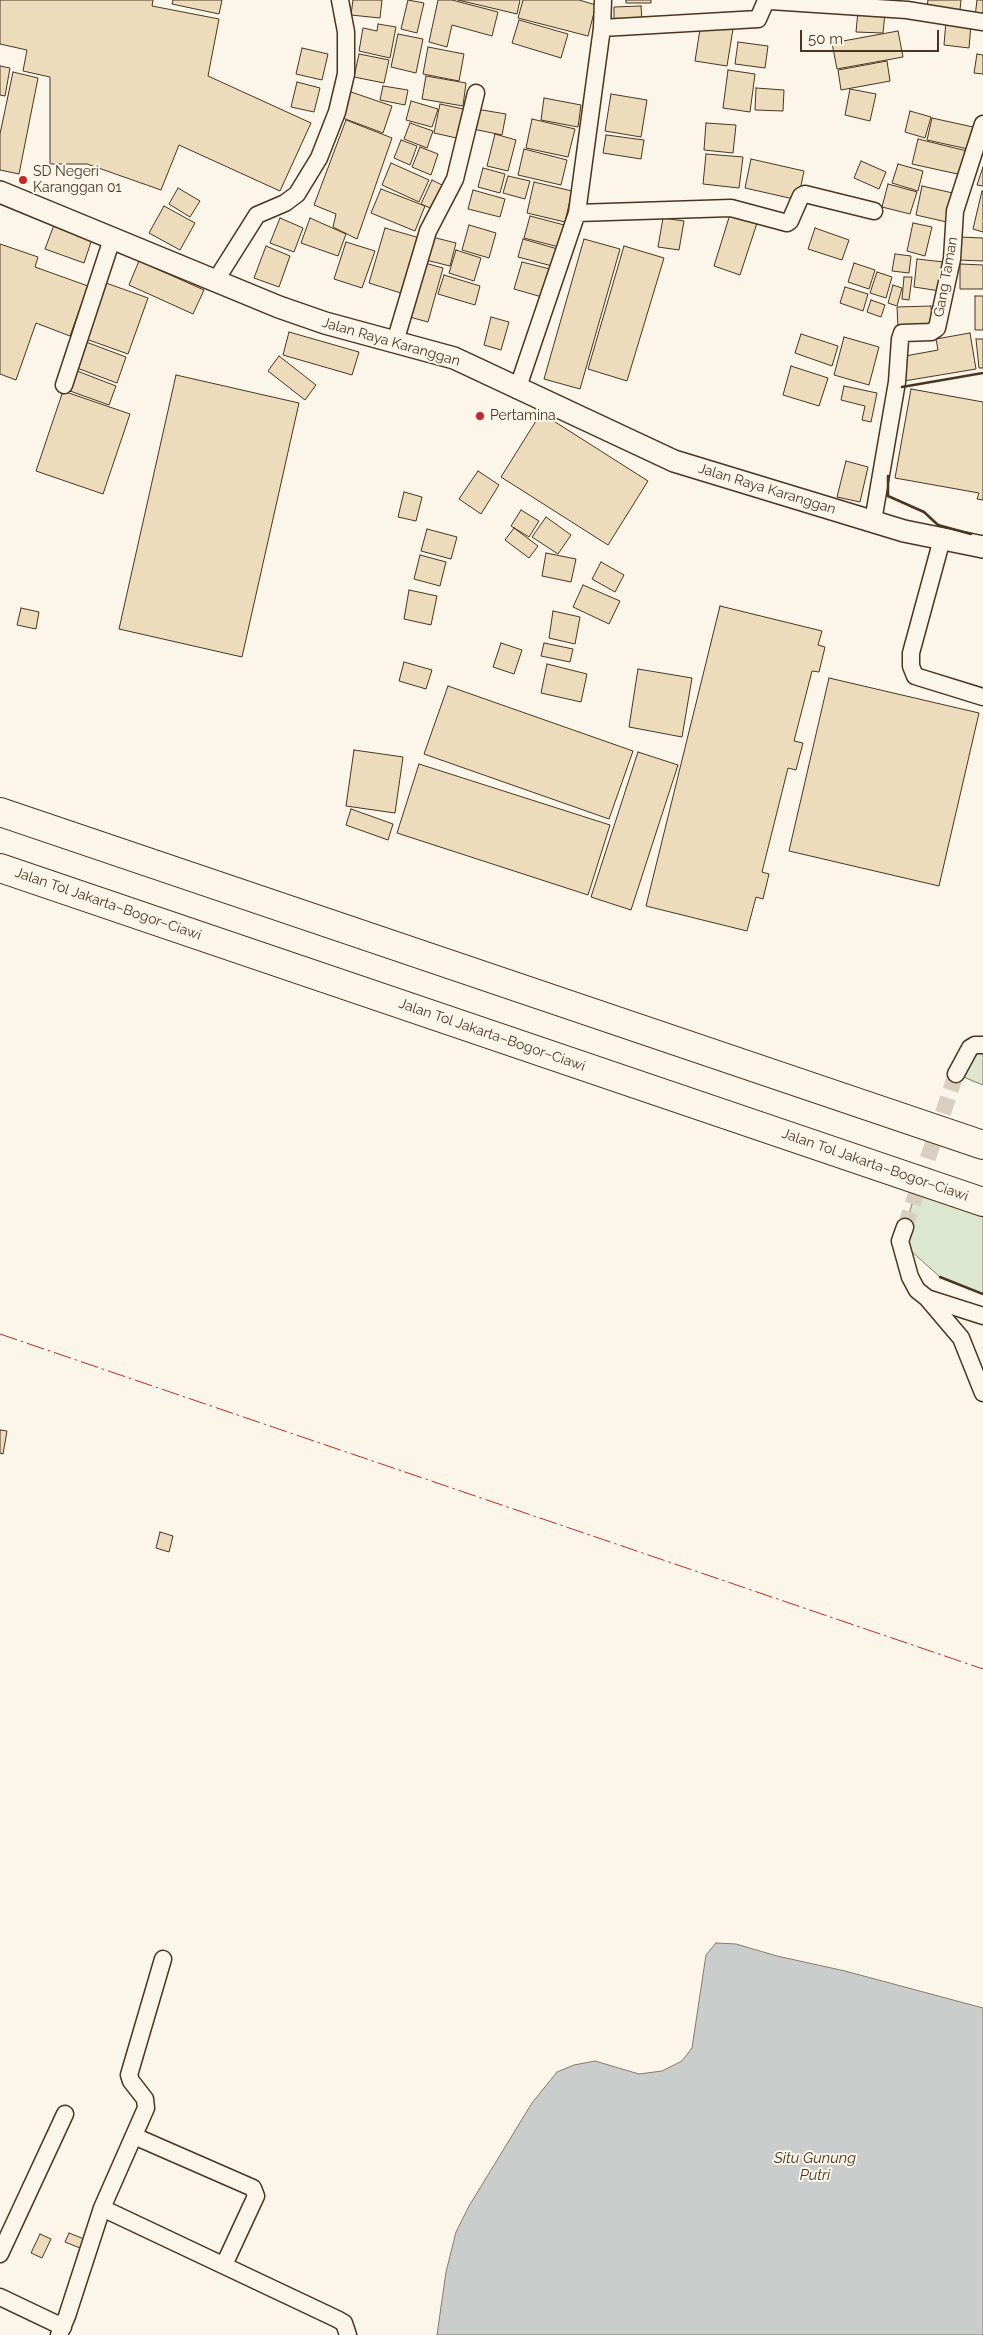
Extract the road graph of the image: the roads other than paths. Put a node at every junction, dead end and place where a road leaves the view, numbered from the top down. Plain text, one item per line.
1 (340, 0) edge
2 (603, 0) edge
3 (779, 0) edge
4 (907, 5) edge
5 (983, 22) edge
6 (602, 28) junction
7 (476, 93) dead end
8 (983, 124) edge
9 (0, 192) edge
10 (874, 211) dead end
11 (577, 213) junction
12 (112, 239) junction
13 (216, 280) junction
14 (395, 342) junction
15 (64, 384) dead end
16 (517, 390) junction
17 (873, 521) junction
18 (942, 539) junction
19 (983, 547) edge
20 (983, 697) edge
21 (0, 812) edge
22 (0, 868) edge
23 (983, 1045) edge
24 (956, 1074) tunnel mouth
25 (983, 1145) edge
26 (931, 1184) junction
27 (983, 1202) edge
28 (983, 1221) edge
29 (905, 1227) tunnel mouth
30 (927, 1298) junction
31 (983, 1316) edge
32 (983, 1393) edge
33 (163, 1959) dead end
34 (65, 2114) dead end
35 (134, 2136) junction
36 (102, 2208) junction
37 (0, 2254) edge
38 (224, 2265) junction
39 (0, 2297) edge
40 (61, 2331) edge
41 (348, 2335) edge

1 - 13 street
2 - 6 street
3 - 4 street
3 - 6 street
4 - 5 street
6 - 11 street
7 - 14 street
8 - 17 street, Gang Taman
9 - 12 street, Jalan Raya Karanggan
10 - 11 street
11 - 16 street
12 - 13 street, Jalan Raya Karanggan
12 - 15 street
13 - 14 street, Jalan Raya Karanggan
14 - 16 street, Jalan Raya Karanggan
16 - 17 street, Jalan Raya Karanggan
17 - 18 street, Jalan Raya Karanggan
18 - 19 street, Jalan Raya Karanggan
18 - 20 street
21 - 25 highway
22 - 26 highway, Jalan Tol Jakarta–Bogor–Ciawi
23 - 24 street
26 - 27 highway, Jalan Tol Jakarta–Bogor–Ciawi
26 - 28 highway
29 - 30 street
30 - 31 street
30 - 32 street
33 - 35 street
34 - 37 street
35 - 36 street
35 - 38 street
36 - 38 street
36 - 40 street
38 - 41 street
39 - 40 street

